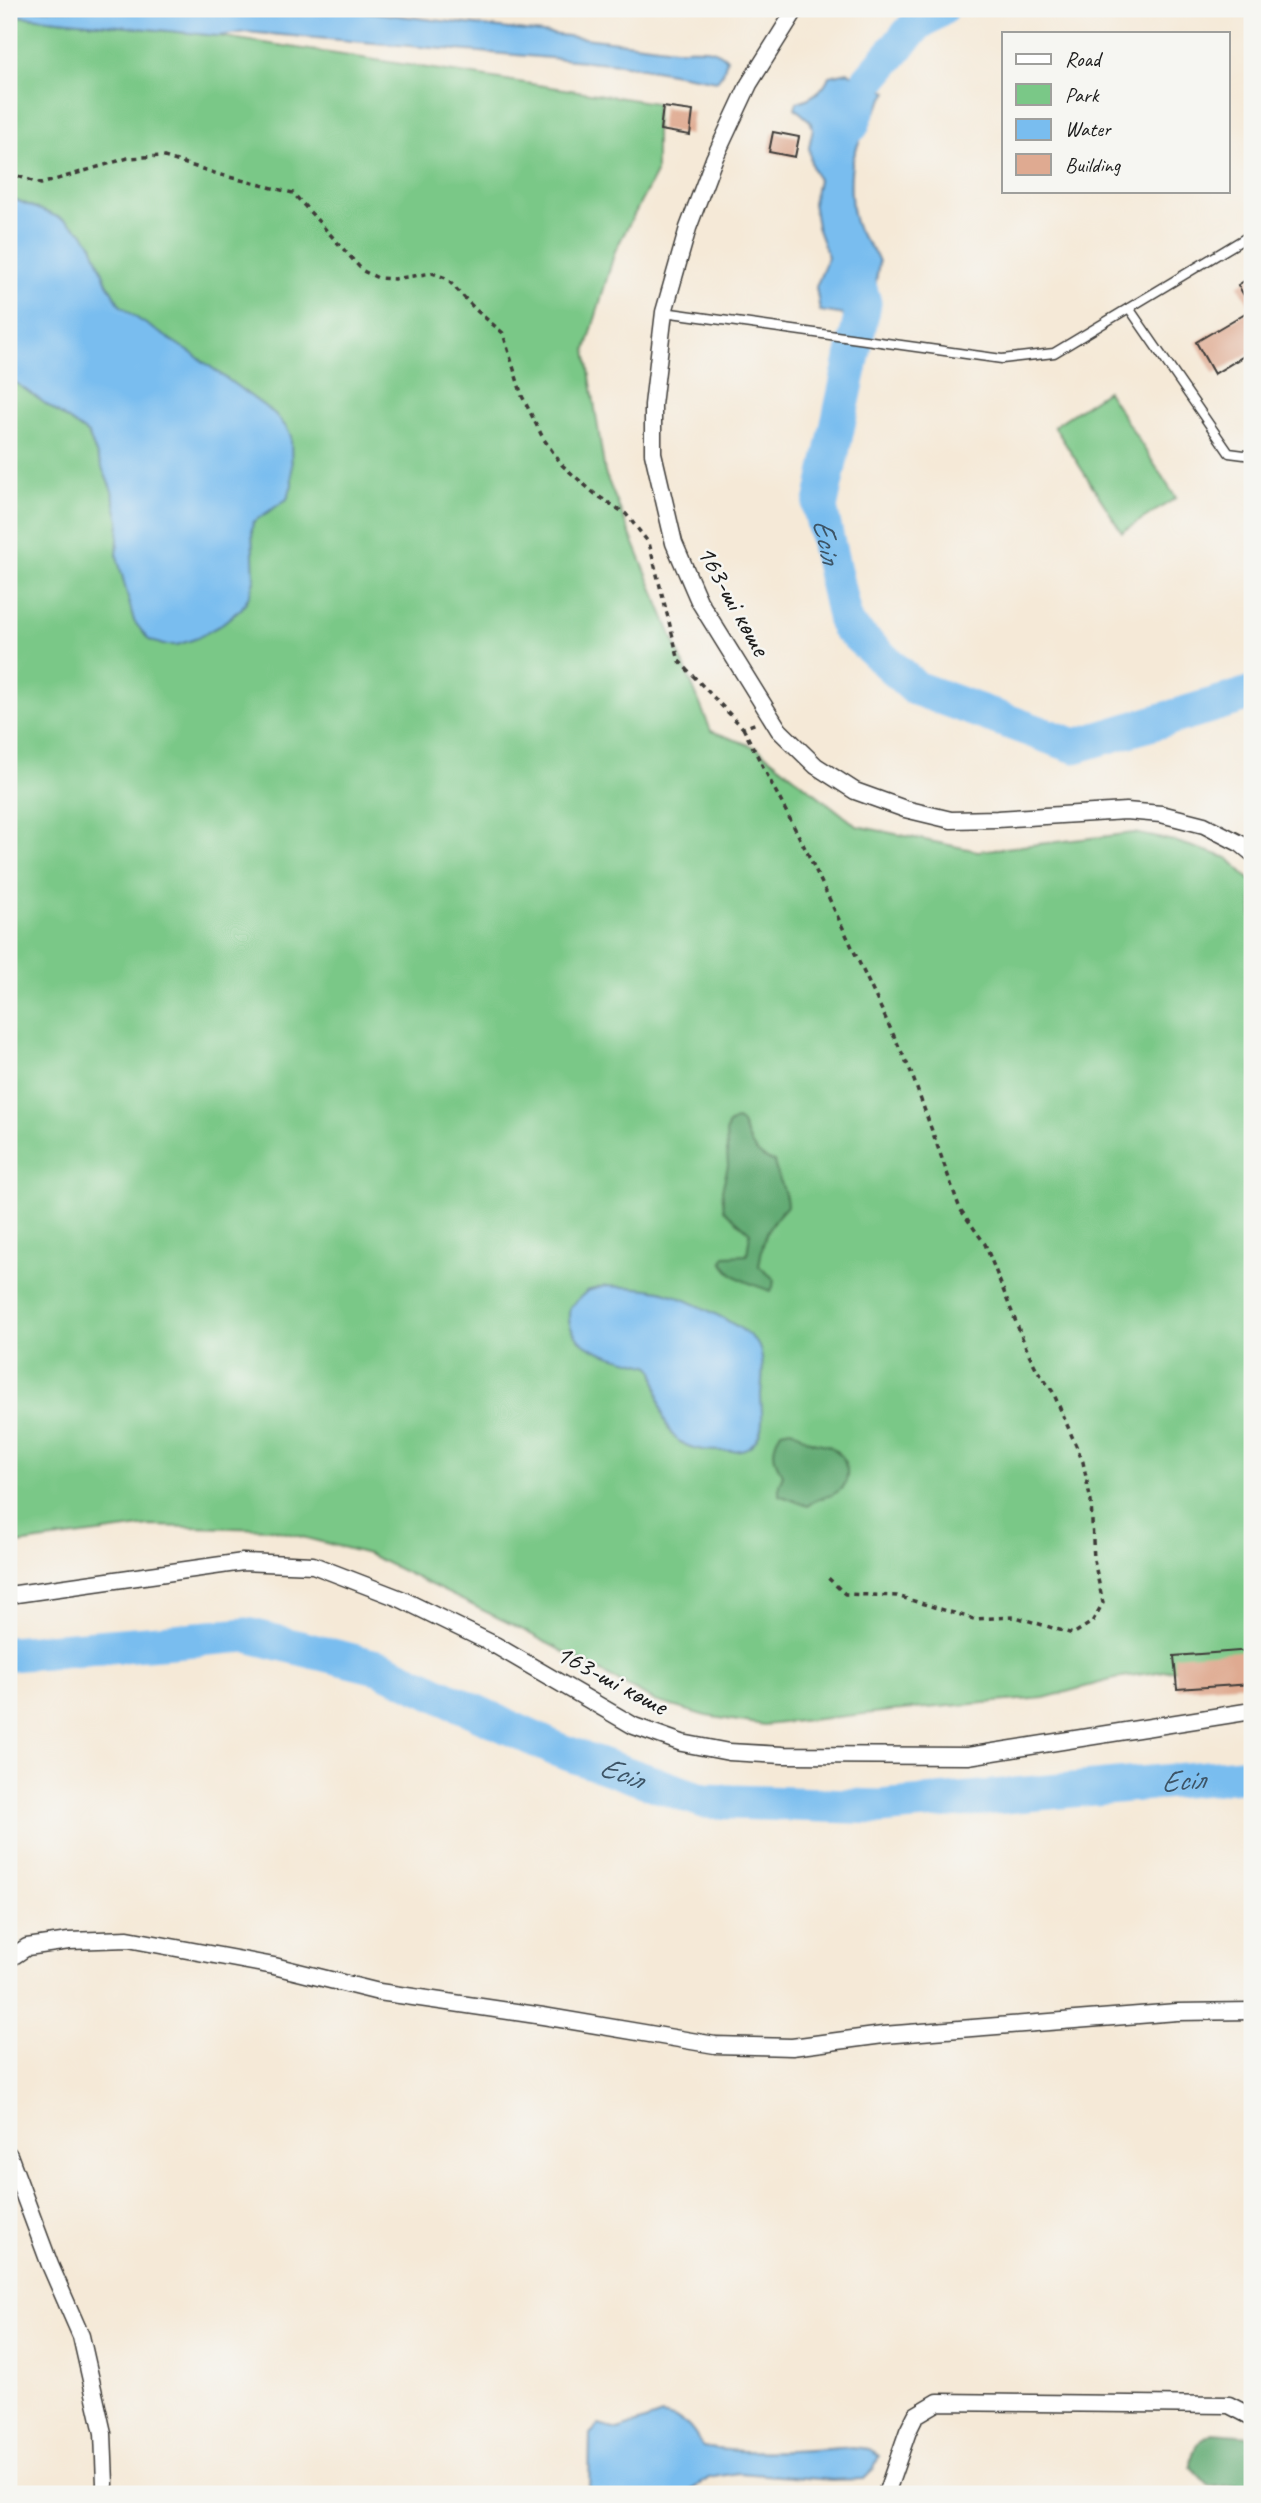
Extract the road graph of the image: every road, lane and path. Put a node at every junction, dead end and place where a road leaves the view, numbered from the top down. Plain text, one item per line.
1 (796, 9) edge
2 (9, 173) edge
3 (1252, 234) edge
4 (1129, 308) junction
5 (664, 312) junction
6 (1252, 456) edge
7 (743, 728) junction
8 (779, 730) junction
9 (1252, 853) edge
10 (825, 1575) dead end
11 (9, 1595) edge
12 (1252, 1711) edge
13 (9, 1959) edge
14 (1252, 2011) edge
15 (9, 2155) edge
16 (1252, 2417) edge
17 (103, 2494) edge
18 (886, 2494) edge

1 - 5 street, 163-ші көше
2 - 7 path
3 - 4 lane
4 - 5 lane
4 - 6 lane
5 - 8 street, 163-ші көше
7 - 8 path
7 - 10 path
8 - 9 street, 163-ші көше
11 - 12 street, 163-ші көше
13 - 14 street
15 - 17 street
16 - 18 street

